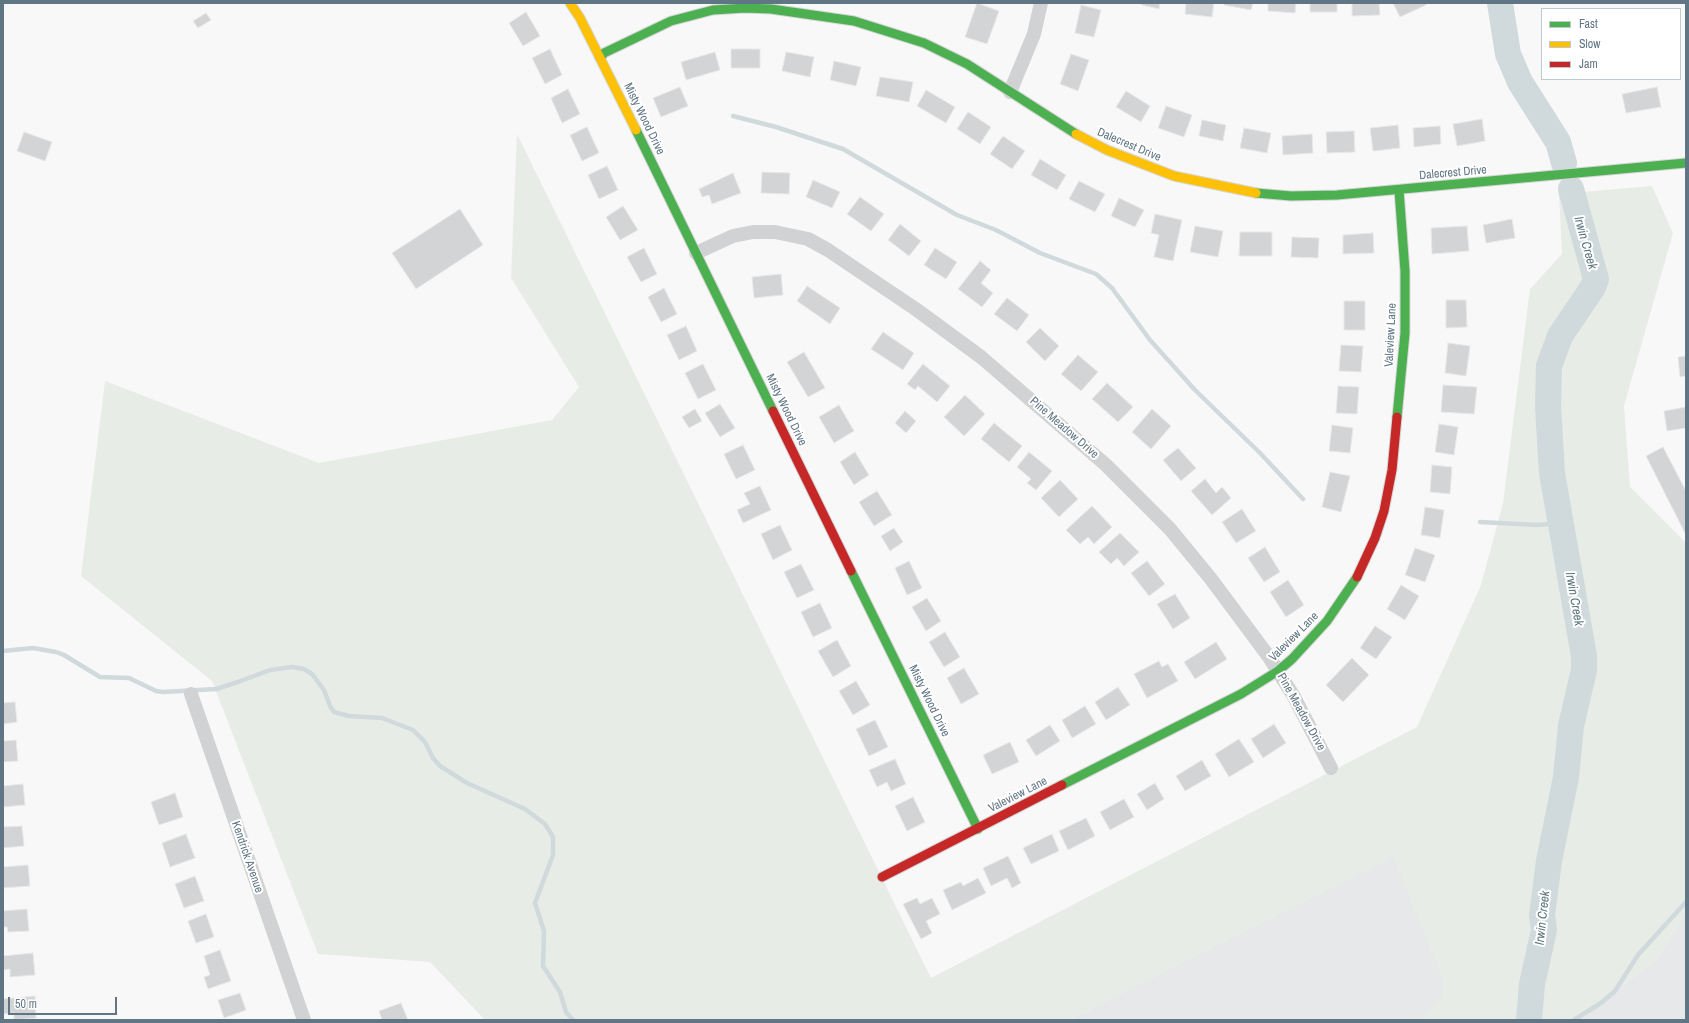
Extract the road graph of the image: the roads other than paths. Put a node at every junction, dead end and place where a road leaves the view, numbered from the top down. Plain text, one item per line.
1 (570, 3) edge
2 (1041, 3) edge
3 (600, 58) junction
4 (1010, 92) junction
5 (1686, 163) edge
6 (1399, 190) junction
7 (696, 253) junction
8 (1278, 671) junction
9 (191, 694) dead end
10 (1332, 768) dead end
11 (978, 829) junction
12 (882, 877) dead end
13 (304, 1020) edge

1 - 3 street, Misty Wood Drive
2 - 4 street
3 - 4 street, Dalecrest Drive
3 - 7 street, Misty Wood Drive
4 - 6 street, Dalecrest Drive
5 - 6 street, Dalecrest Drive
6 - 8 street, Valeview Lane
7 - 8 street, Pine Meadow Drive
7 - 11 street, Misty Wood Drive
8 - 10 street, Pine Meadow Drive
8 - 11 street, Valeview Lane
9 - 13 street, Kendrick Avenue
11 - 12 street, Valeview Lane

